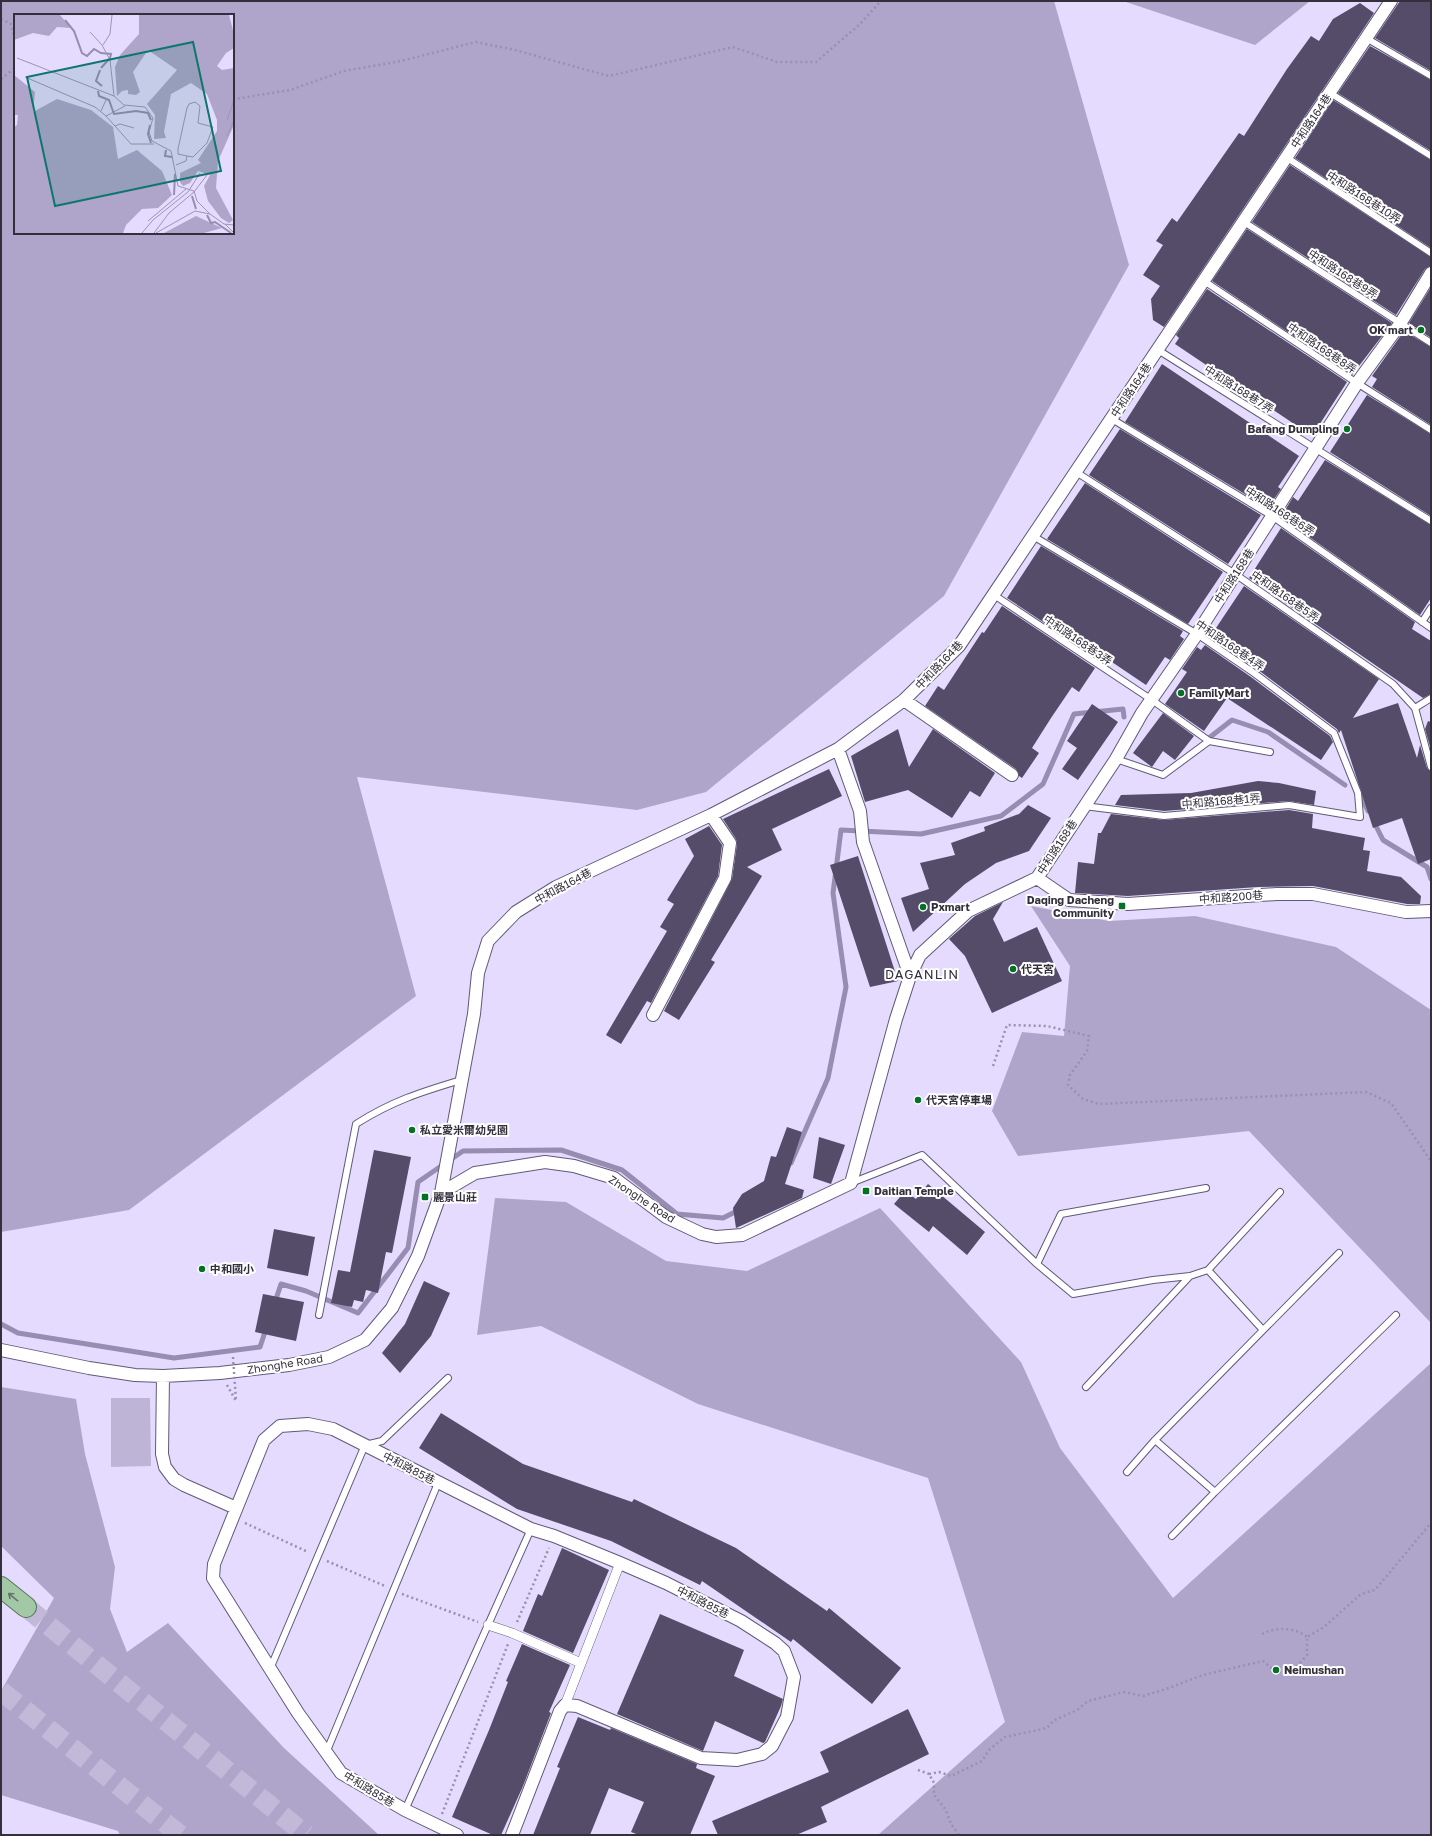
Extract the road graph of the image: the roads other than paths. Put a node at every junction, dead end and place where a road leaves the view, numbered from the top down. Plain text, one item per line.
1 (1391, 1) edge
2 (1366, 38) junction
3 (1431, 76) edge
4 (1330, 93) junction
5 (1431, 156) edge
6 (1286, 157) junction
7 (1244, 222) junction
8 (1431, 253) edge
9 (1431, 273) edge
10 (1204, 281) junction
11 (1400, 324) junction
12 (1431, 343) edge
13 (1158, 350) junction
14 (1357, 383) junction
15 (1112, 419) junction
16 (1431, 430) edge
17 (1315, 449) junction
18 (1076, 472) junction
19 (1272, 516) junction
20 (1431, 521) edge
21 (1033, 536) junction
22 (1235, 574) junction
23 (994, 595) junction
24 (1431, 608) edge
25 (1422, 622) junction
26 (1431, 628) edge
27 (1197, 634) junction
28 (1431, 698) edge
29 (904, 700) junction
30 (1152, 700) junction
31 (1414, 708) junction
32 (1208, 741) junction
33 (838, 749) junction
34 (1270, 752) dead end
35 (1116, 760) junction
36 (1431, 767) edge
37 (1012, 775) dead end
38 (1084, 806) junction
39 (711, 815) junction
40 (1360, 817) joint
41 (1037, 878) junction
42 (1431, 911) edge
43 (910, 976) junction
44 (653, 1015) dead end
45 (461, 1080) junction
46 (851, 1183) junction
47 (1206, 1188) dead end
48 (1280, 1192) dead end
49 (441, 1193) junction
50 (1339, 1253) dead end
51 (1037, 1264) junction
52 (1208, 1270) junction
53 (1190, 1276) junction
54 (320, 1312) dead end
55 (1396, 1316) dead end
56 (1263, 1330) junction
57 (1, 1350) edge
58 (163, 1376) junction
59 (448, 1378) dead end
60 (1086, 1387) dead end
61 (1156, 1440) junction
62 (364, 1445) junction
63 (1127, 1472) dead end
64 (438, 1483) junction
65 (1214, 1492) junction
66 (234, 1512) junction
67 (531, 1529) junction
68 (1172, 1536) dead end
69 (620, 1563) junction
70 (1, 1587) edge
71 (26, 1607) tunnel mouth
72 (488, 1625) junction
73 (581, 1663) junction
74 (270, 1668) junction
75 (565, 1705) junction
76 (326, 1753) junction
77 (405, 1810) junction
78 (457, 1835) edge
79 (512, 1835) edge

1 - 2 street, 中和路164巷
2 - 3 lane
2 - 4 street, 中和路164巷
4 - 5 lane
4 - 6 street, 中和路164巷
6 - 7 street, 中和路164巷
6 - 8 lane, 中和路168巷10弄
7 - 10 street, 中和路164巷
7 - 11 lane, 中和路168巷9弄
9 - 11 street, 中和路168巷
10 - 13 street, 中和路164巷
10 - 14 lane, 中和路168巷8弄
11 - 12 lane, 中和路168巷9弄
11 - 14 street, 中和路168巷
13 - 15 street, 中和路164巷
13 - 17 lane, 中和路168巷7弄
14 - 16 lane, 中和路168巷8弄
14 - 17 street, 中和路168巷
15 - 18 street, 中和路164巷
15 - 19 lane, 中和路168巷6弄
17 - 19 street, 中和路168巷
17 - 20 lane, 中和路168巷7弄
18 - 21 street, 中和路164巷
18 - 22 lane, 中和路168巷5弄
19 - 22 street, 中和路168巷
19 - 25 lane, 中和路168巷6弄
21 - 23 street, 中和路164巷
21 - 27 lane, 中和路168巷4弄
22 - 27 street, 中和路168巷
22 - 31 lane, 中和路168巷5弄
23 - 29 street, 中和路164巷
23 - 30 lane, 中和路168巷3弄
24 - 25 lane
25 - 26 lane, 中和路168巷6弄
27 - 30 street, 中和路168巷
27 - 40 lane, 中和路168巷4弄
28 - 31 lane
29 - 33 street, 中和路164巷
29 - 37 street
30 - 32 lane, 中和路168巷3弄
30 - 35 street, 中和路168巷
31 - 36 lane
32 - 34 lane
32 - 35 lane
33 - 39 street, 中和路164巷
33 - 43 street
35 - 38 street, 中和路168巷
38 - 40 lane, 中和路168巷1弄
38 - 41 street, 中和路168巷
39 - 44 street
39 - 45 street, 中和路164巷
41 - 42 street, 中和路200巷
41 - 43 street
43 - 46 street
45 - 49 street, 中和路164巷
45 - 54 lane
46 - 49 street, Zhonghe Road
46 - 51 lane
47 - 51 lane
48 - 52 lane
49 - 58 street, Zhonghe Road
50 - 56 lane
51 - 53 lane
52 - 53 lane
52 - 56 lane
53 - 60 lane
55 - 65 lane
56 - 61 lane
57 - 58 street, Zhonghe Road
58 - 66 street
59 - 62 lane
61 - 63 lane
61 - 65 lane
62 - 64 street, 中和路85巷
62 - 66 street, 中和路85巷
62 - 74 lane
64 - 67 street, 中和路85巷
64 - 76 lane
65 - 68 lane
66 - 74 street, 中和路85巷
67 - 69 street, 中和路85巷
67 - 72 lane
69 - 73 street
69 - 75 street, 中和路85巷
71 -> 70 main road
72 - 73 street
72 - 77 lane
73 - 75 street
74 - 76 street, 中和路85巷
75 - 79 street
76 - 77 street, 中和路85巷
77 - 78 street, 中和路85巷

